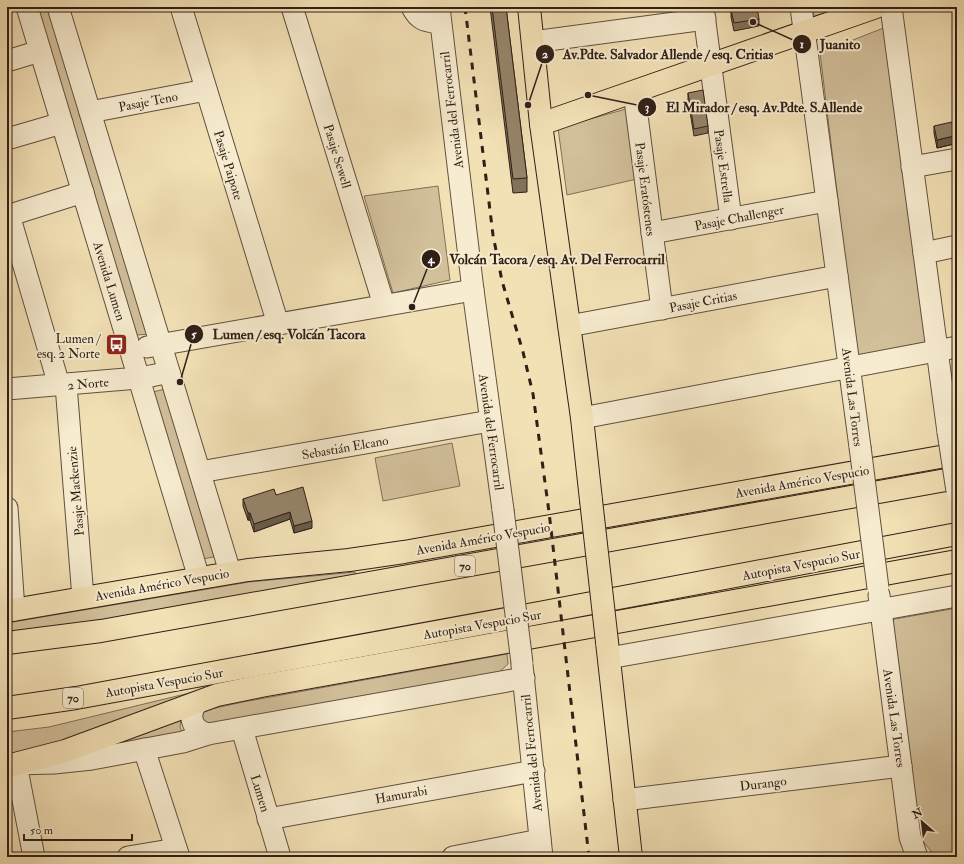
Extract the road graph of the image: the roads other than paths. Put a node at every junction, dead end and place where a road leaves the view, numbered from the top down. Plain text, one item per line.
1 (27, 7) edge
2 (58, 7) edge
3 (181, 7) edge
4 (292, 7) edge
5 (412, 7) edge
6 (529, 7) edge
7 (801, 7) edge
8 (876, 7) edge
9 (891, 7) edge
10 (704, 13) edge
11 (439, 15) edge
12 (804, 32) junction
13 (533, 42) junction
14 (40, 51) junction
15 (7, 61) edge
16 (711, 65) junction
17 (206, 90) junction
18 (634, 92) junction
19 (90, 112) junction
20 (62, 123) junction
21 (541, 124) junction
22 (7, 139) edge
23 (957, 159) edge
24 (912, 167) junction
25 (83, 192) junction
26 (827, 200) junction
27 (8, 215) edge
28 (731, 219) junction
29 (652, 233) junction
30 (957, 246) edge
31 (924, 253) junction
32 (837, 276) junction
33 (473, 290) junction
34 (384, 305) junction
35 (662, 309) junction
36 (278, 324) junction
37 (569, 326) junction
38 (161, 345) junction
39 (957, 347) edge
40 (131, 349) junction
41 (937, 351) junction
42 (849, 368) junction
43 (169, 372) junction
44 (139, 378) junction
45 (62, 385) junction
46 (7, 390) edge
47 (582, 418) junction
48 (490, 421) junction
49 (957, 454) edge
50 (200, 472) junction
51 (957, 478) edge
52 (957, 491) edge
53 (7, 508) edge
54 (957, 534) edge
55 (957, 561) edge
56 (230, 572) junction
57 (199, 578) junction
58 (957, 596) edge
59 (83, 598) junction
60 (880, 609) junction
61 (11, 610) edge
62 (7, 643) edge
63 (608, 650) junction
64 (523, 670) junction
65 (198, 702) junction
66 (7, 708) edge
67 (242, 729) junction
68 (208, 734) junction
69 (144, 749) junction
70 (12, 765) edge
71 (901, 766) junction
72 (534, 771) junction
73 (624, 800) junction
74 (268, 819) junction
75 (541, 848) edge
76 (177, 853) edge
77 (34, 857) edge
78 (128, 857) edge
79 (280, 857) edge
80 (453, 857) edge
81 (631, 857) edge
82 (917, 857) edge

1 - 14 street, Avenida Lumen
2 - 19 street
3 - 17 street, Pasaje Paipote
4 - 34 street, Pasaje Sewell
5 - 11 street
6 - 13 main road
7 - 12 street, Avenida Las Torres
8 - 12 main road
9 - 24 street
10 - 13 street
10 - 16 street, Pasaje Estrella
11 - 33 street, Avenida del Ferrocarril
12 - 16 main road
12 - 26 street, Avenida Las Torres
13 - 21 main road
14 - 15 street
14 - 20 street, Avenida Lumen
16 - 18 main road
16 - 28 street, Pasaje Estrella
17 - 19 street, Pasaje Teno
17 - 36 street, Pasaje Paipote
18 - 21 main road
18 - 29 street, Pasaje Eratóstenes
19 - 38 street
20 - 22 street
20 - 25 street, Avenida Lumen
21 - 37 main road
23 - 24 street
24 - 31 street
25 - 27 street
25 - 40 street, Avenida Lumen
26 - 28 street, Pasaje Challenger
26 - 32 street, Avenida Las Torres
27 - 45 street, Pasaje Mackenzie
28 - 29 street, Pasaje Challenger
29 - 35 street, Pasaje Eratóstenes
30 - 31 street
31 - 41 street
32 - 35 street, Pasaje Critias
32 - 42 street, Avenida Las Torres
33 - 34 street
33 - 48 street, Avenida del Ferrocarril
34 - 36 street
35 - 37 street, Pasaje Critias
36 - 38 street
37 - 47 main road
38 - 40 street
38 - 43 street
39 - 41 street
40 - 44 street, Avenida Lumen
41 - 42 street
41 - 52 street, bridge
42 - 47 street
42 - 60 street, Avenida Las Torres, bridge
43 - 44 street, 2 Norte
43 - 50 street
44 - 45 street, 2 Norte
44 - 57 street, Avenida Lumen
45 - 46 street, 2 Norte
45 - 59 street, Pasaje Mackenzie
47 - 63 main road, bridge
48 - 50 street, Sebastián Elcano
48 - 64 street, Avenida del Ferrocarril, bridge
49 - 56 main road, Avenida Américo Vespucio
50 - 56 street
51 - 62 main road, 70
53 - 61 street
54 - 66 main road, Autopista Vespucio Sur / 70
55 - 65 main road
56 - 57 main road, Avenida Américo Vespucio
57 - 59 main road, Avenida Américo Vespucio
58 - 60 street
59 - 61 main road, Avenida Américo Vespucio
60 - 63 street
60 - 71 street, Avenida Las Torres
63 - 73 main road
64 - 67 street
64 - 72 street, Avenida del Ferrocarril
65 - 68 street
65 - 70 main road
67 - 68 street
67 - 74 street, Lumen
68 - 69 street
69 - 70 street
69 - 76 street
70 - 77 street
71 - 73 street, Durango
71 - 82 street, Avenida Las Torres
72 - 74 street, Hamurabi
72 - 75 street, Avenida del Ferrocarril
73 - 81 main road
74 - 79 street, Lumen
75 - 80 street
76 - 78 street

